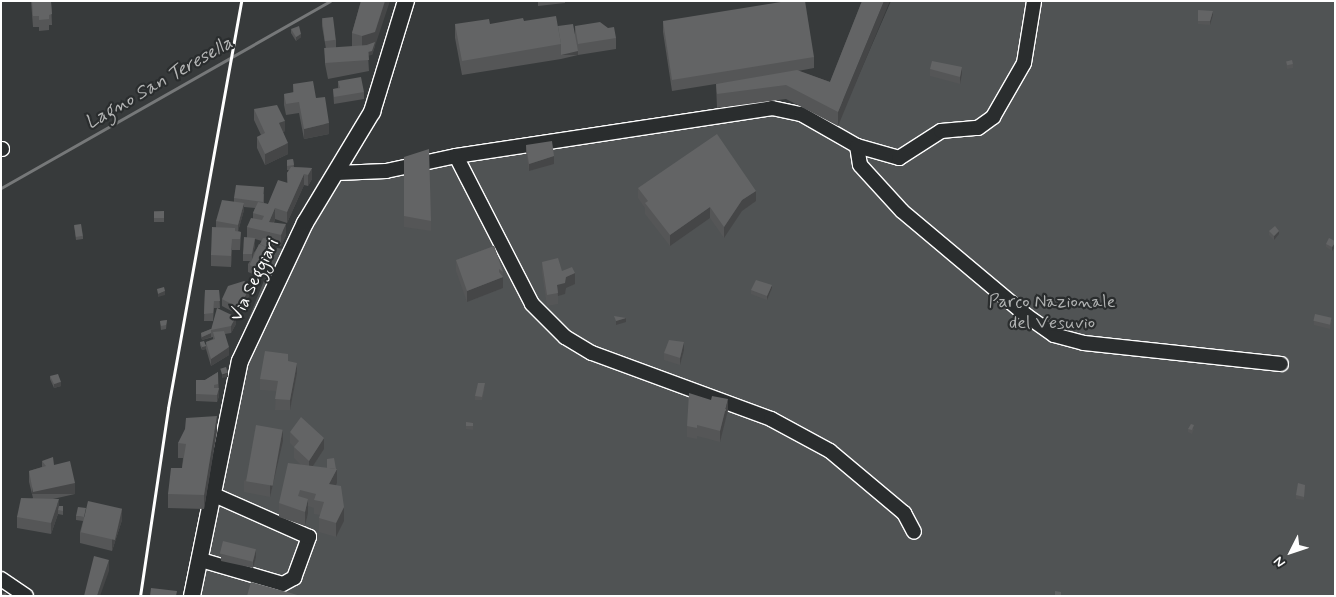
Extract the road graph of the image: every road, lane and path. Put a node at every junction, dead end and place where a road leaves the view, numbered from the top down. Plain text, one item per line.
1 (406, 1) edge
2 (1034, 1) edge
3 (857, 146) junction
4 (456, 156) junction
5 (337, 173) junction
6 (1281, 364) dead end
7 (214, 495) junction
8 (914, 532) dead end
9 (201, 560) junction
10 (1, 579) edge
11 (26, 596) edge
12 (192, 596) edge

1 - 5 main road, Via Seggiari
2 - 3 street
3 - 4 street
3 - 6 street
4 - 5 street
4 - 8 street
5 - 7 main road, Via Seggiari
7 - 9 main road, Via Seggiari
7 - 9 street
9 - 12 main road, Via Seggiari
10 - 11 street

